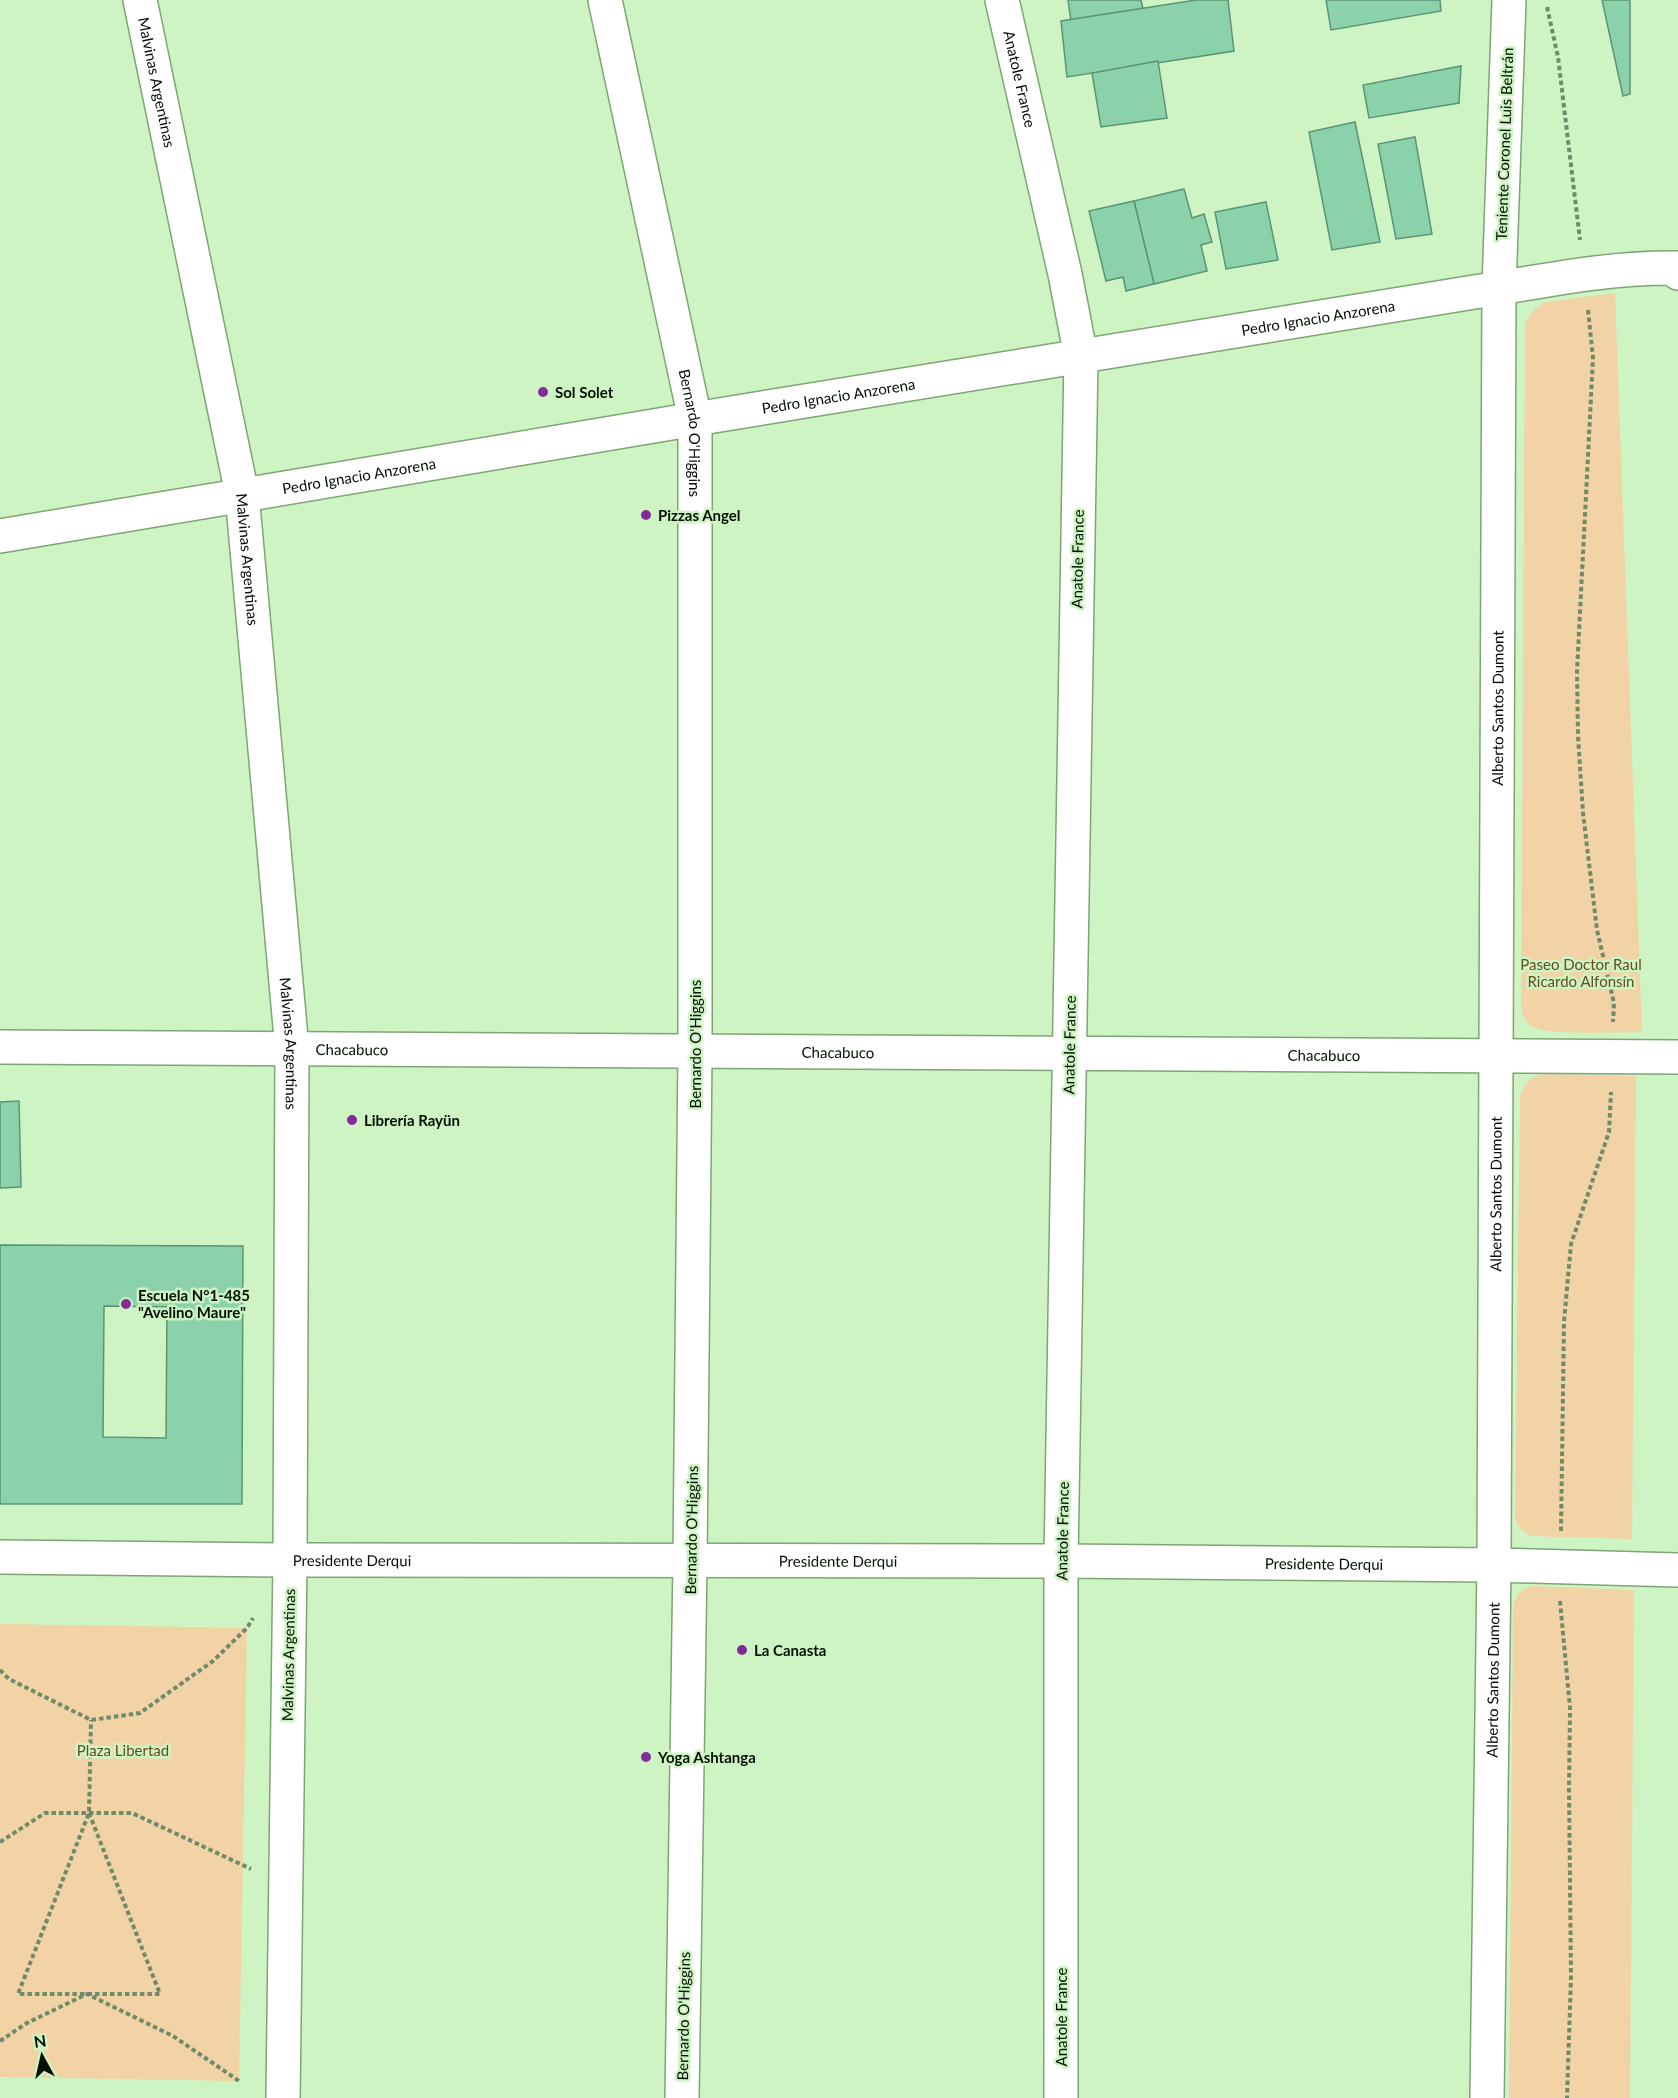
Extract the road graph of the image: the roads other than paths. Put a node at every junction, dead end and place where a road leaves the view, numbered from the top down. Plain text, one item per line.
1 (140, 0) edge
2 (605, 0) edge
3 (1002, 0) edge
4 (1509, 0) edge
5 (1678, 270) edge
6 (1499, 288) junction
7 (1081, 357) junction
8 (695, 419) junction
9 (242, 494) junction
10 (0, 536) edge
11 (0, 1047) edge
12 (292, 1049) junction
13 (695, 1050) junction
14 (1069, 1054) junction
15 (1495, 1057) junction
16 (1678, 1057) edge
17 (0, 1557) edge
18 (290, 1560) junction
19 (690, 1561) junction
20 (1061, 1561) junction
21 (1494, 1565) junction
22 (1678, 1570) edge
23 (284, 2098) edge
24 (682, 2098) edge
25 (1061, 2098) edge
26 (1487, 2098) edge

1 - 9 street, Malvinas Argentinas
2 - 8 street, Bernardo O'Higgins
3 - 7 street, Anatole France
4 - 6 street, Teniente Coronel Luis Beltrán
5 - 6 street, Pedro Ignacio Anzorena
6 - 7 street, Pedro Ignacio Anzorena
6 - 15 street, Alberto Santos Dumont
7 - 8 street, Pedro Ignacio Anzorena
7 - 14 street, Anatole France
8 - 9 street, Pedro Ignacio Anzorena
8 - 13 street, Bernardo O'Higgins
9 - 10 street, Pedro Ignacio Anzorena
9 - 12 street, Malvinas Argentinas
11 - 12 street, Chacabuco
12 - 13 street, Chacabuco
12 - 18 street, Malvinas Argentinas
13 - 14 street, Chacabuco
13 - 19 street, Bernardo O'Higgins
14 - 15 street, Chacabuco
14 - 20 street, Anatole France
15 - 16 street, Chacabuco
15 - 21 street, Alberto Santos Dumont
17 - 18 street, Presidente Derqui
18 - 19 street, Presidente Derqui
18 - 23 street, Malvinas Argentinas
19 - 20 street, Presidente Derqui
19 - 24 street, Bernardo O'Higgins
20 - 21 street, Presidente Derqui
20 - 25 street, Anatole France
21 - 22 street, Presidente Derqui
21 - 26 street, Alberto Santos Dumont

